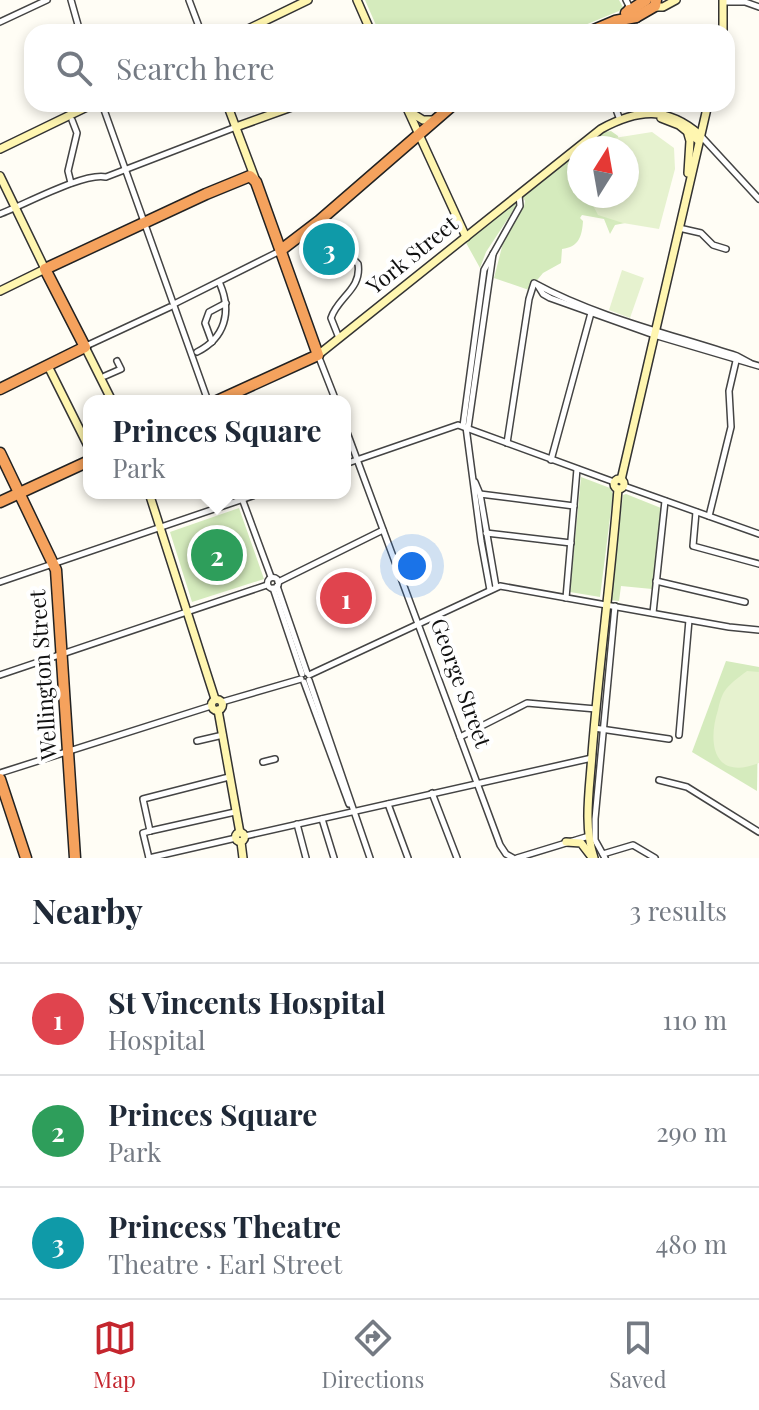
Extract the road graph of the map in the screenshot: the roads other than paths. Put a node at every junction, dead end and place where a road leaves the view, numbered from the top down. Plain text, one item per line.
1 (47, 0) edge
2 (71, 0) edge
3 (189, 0) edge
4 (308, 0) edge
5 (357, 0) edge
6 (674, 1) edge
7 (724, 1) edge
8 (643, 4) edge
9 (759, 7) edge
10 (0, 22) edge
11 (78, 24) edge
12 (198, 24) edge
13 (258, 24) edge
14 (368, 24) edge
15 (608, 24) edge
16 (723, 24) edge
17 (77, 112) edge
18 (80, 112) edge
19 (105, 112) edge
20 (230, 112) edge
21 (278, 112) edge
22 (408, 112) edge
23 (412, 112) edge
24 (445, 112) edge
25 (617, 112) edge
26 (706, 112) edge
27 (671, 116) junction
28 (72, 117) junction
29 (436, 120) junction
30 (704, 120) junction
31 (620, 121) junction
32 (236, 127) junction
33 (687, 131) junction
34 (419, 135) junction
35 (699, 138) junction
36 (0, 149) edge
37 (249, 163) junction
38 (126, 168) junction
39 (0, 176) edge
40 (245, 177) junction
41 (256, 182) junction
42 (71, 183) junction
43 (687, 191) junction
44 (518, 195) junction
45 (759, 199) edge
46 (15, 209) junction
47 (0, 214) edge
48 (319, 221) junction
49 (145, 222) junction
50 (679, 228) junction
51 (466, 237) junction
52 (726, 249) dead end
53 (281, 250) junction
54 (45, 269) junction
55 (220, 284) dead end
56 (0, 291) edge
57 (226, 303) junction
58 (172, 305) junction
59 (592, 310) junction
60 (651, 331) junction
61 (340, 339) junction
62 (212, 342) junction
63 (85, 347) junction
64 (197, 352) dead end
65 (318, 355) junction
66 (736, 358) junction
67 (117, 361) dead end
68 (48, 366) junction
69 (759, 366) edge
70 (105, 376) dead end
71 (0, 389) edge
72 (109, 395) edge
73 (206, 395) edge
74 (230, 395) edge
75 (334, 395) edge
76 (466, 427) junction
77 (83, 436) edge
78 (507, 443) junction
79 (351, 444) edge
80 (0, 453) edge
81 (357, 460) junction
82 (551, 460) junction
83 (351, 462) edge
84 (83, 464) edge
85 (577, 469) junction
86 (473, 475) junction
87 (619, 484) junction
88 (19, 493) junction
89 (480, 494) junction
90 (151, 499) edge
91 (234, 499) edge
92 (243, 499) edge
93 (665, 501) junction
94 (0, 502) edge
95 (574, 506) junction
96 (696, 512) junction
97 (709, 516) junction
98 (160, 528) junction
99 (383, 530) junction
100 (486, 533) junction
101 (759, 534) edge
102 (571, 543) junction
103 (54, 564) junction
104 (759, 564) edge
105 (656, 581) junction
106 (0, 582) edge
107 (274, 585) junction
108 (493, 588) junction
109 (566, 598) junction
110 (745, 602) dead end
111 (605, 605) junction
112 (615, 606) junction
113 (187, 612) junction
114 (653, 613) junction
115 (689, 620) junction
116 (418, 624) junction
117 (759, 630) edge
118 (63, 654) junction
119 (0, 675) edge
120 (305, 677) junction
121 (217, 704) junction
122 (596, 709) junction
123 (594, 728) junction
124 (604, 729) junction
125 (223, 735) junction
126 (679, 735) dead end
127 (460, 737) junction
128 (669, 739) dead end
129 (197, 741) dead end
130 (68, 752) junction
131 (592, 758) junction
132 (275, 759) dead end
133 (263, 762) dead end
134 (0, 776) edge
135 (229, 777) junction
136 (659, 780) dead end
137 (477, 783) junction
138 (432, 793) junction
139 (388, 804) junction
140 (235, 812) junction
141 (353, 812) junction
142 (322, 819) junction
143 (297, 824) junction
144 (150, 831) junction
145 (759, 832) edge
146 (589, 836) junction
147 (240, 837) junction
148 (566, 842) junction
149 (604, 856) edge
150 (26, 858) edge
151 (75, 858) edge
152 (149, 858) edge
153 (243, 858) edge
154 (306, 858) edge
155 (334, 858) edge
156 (370, 858) edge
157 (408, 858) edge
158 (457, 858) edge
159 (517, 858) edge
160 (593, 858) edge
161 (655, 858) edge

1 - 10 street
2 - 11 street
3 - 12 street
4 - 13 street
5 - 14 street
6 - 8 street
7 - 9 street
7 - 16 street
8 - 15 highway
17 - 28 street
18 - 28 street
19 - 38 street
20 - 32 street
21 - 32 street
22 - 34 street
23 - 29 street
24 - 29 highway
25 - 31 street
26 - 30 street
27 - 30 street, York Street
27 - 31 street, York Street
27 - 35 street
28 - 36 street
28 - 42 street
29 - 34 highway
30 - 35 street
31 - 33 street, York Street
31 - 44 street, York Street
32 - 37 street
32 - 38 street
33 - 35 street, York Street
33 - 43 street
34 - 48 highway
34 - 51 street
35 - 43 street
35 - 45 street
37 - 40 street
37 - 41 street
38 - 42 street
38 - 49 street
39 - 46 street
40 - 41 highway
40 - 49 highway
41 - 53 highway
42 - 46 street
43 - 50 street
44 - 51 street, York Street
44 - 76 street
46 - 47 street
46 - 54 street
48 - 53 highway
48 - 61 street
49 - 54 highway
49 - 58 street
50 - 52 street
50 - 60 street
51 - 61 street, York Street
53 - 58 street
53 - 65 highway
54 - 56 street
54 - 63 highway
55 - 57 street
57 - 62 street
57 - 62 street
58 - 63 street
58 - 73 street
59 - 60 street
59 - 78 street
59 - 82 street
60 - 66 street
60 - 87 street
61 - 65 street, York Street
62 - 64 street
63 - 68 highway
63 - 72 street
65 - 74 highway, York Street
65 - 75 street
66 - 69 street
66 - 97 street
67 - 70 street
68 - 71 highway
68 - 77 street
76 - 78 street
76 - 81 street
76 - 86 street
78 - 82 street
79 - 81 street, George Street
80 - 88 highway, Wellington Street
81 - 83 street
81 - 99 street, George Street
82 - 85 street
84 - 88 highway
85 - 87 street
85 - 95 street
86 - 89 street
86 - 108 street
87 - 93 street
87 - 111 street
88 - 94 highway
88 - 103 highway, Wellington Street
89 - 95 street
89 - 100 street
90 - 98 street
91 - 98 street
92 - 107 street
93 - 96 street
93 - 105 street
95 - 102 street
96 - 97 street
96 - 104 street
97 - 101 street
98 - 103 street
98 - 113 street
99 - 107 street
99 - 116 street, George Street
100 - 102 street
100 - 108 street
102 - 109 street
103 - 106 street
103 - 118 highway, Wellington Street
105 - 110 street
105 - 114 street
107 - 113 street
107 - 120 street
108 - 109 street
108 - 116 street
109 - 111 street
111 - 112 street
111 - 122 street
112 - 114 street
112 - 124 street
113 - 118 street
113 - 121 street
114 - 115 street
115 - 117 street
115 - 126 street
116 - 120 street
116 - 127 street, George Street
118 - 119 street
118 - 130 highway, Wellington Street
120 - 121 street
120 - 141 street
121 - 125 street
121 - 130 street
122 - 123 street
122 - 127 street
123 - 124 street
123 - 131 street
124 - 128 street
124 - 149 street
125 - 129 street
125 - 135 street
127 - 137 street, George Street
130 - 134 street
130 - 151 highway, Wellington Street
131 - 137 street
131 - 146 street
132 - 133 street
134 - 150 highway
135 - 140 street
135 - 144 street
136 - 145 street
137 - 138 street
137 - 159 street, George Street
138 - 139 street
138 - 158 street
139 - 141 street
139 - 157 street
140 - 144 street
140 - 147 street
141 - 142 street
141 - 156 street
142 - 143 street
142 - 155 street
143 - 147 street
143 - 154 street
144 - 152 street
146 - 148 street
146 - 160 street
147 - 152 street
147 - 153 street
148 - 159 street
148 - 160 street
149 - 161 street

